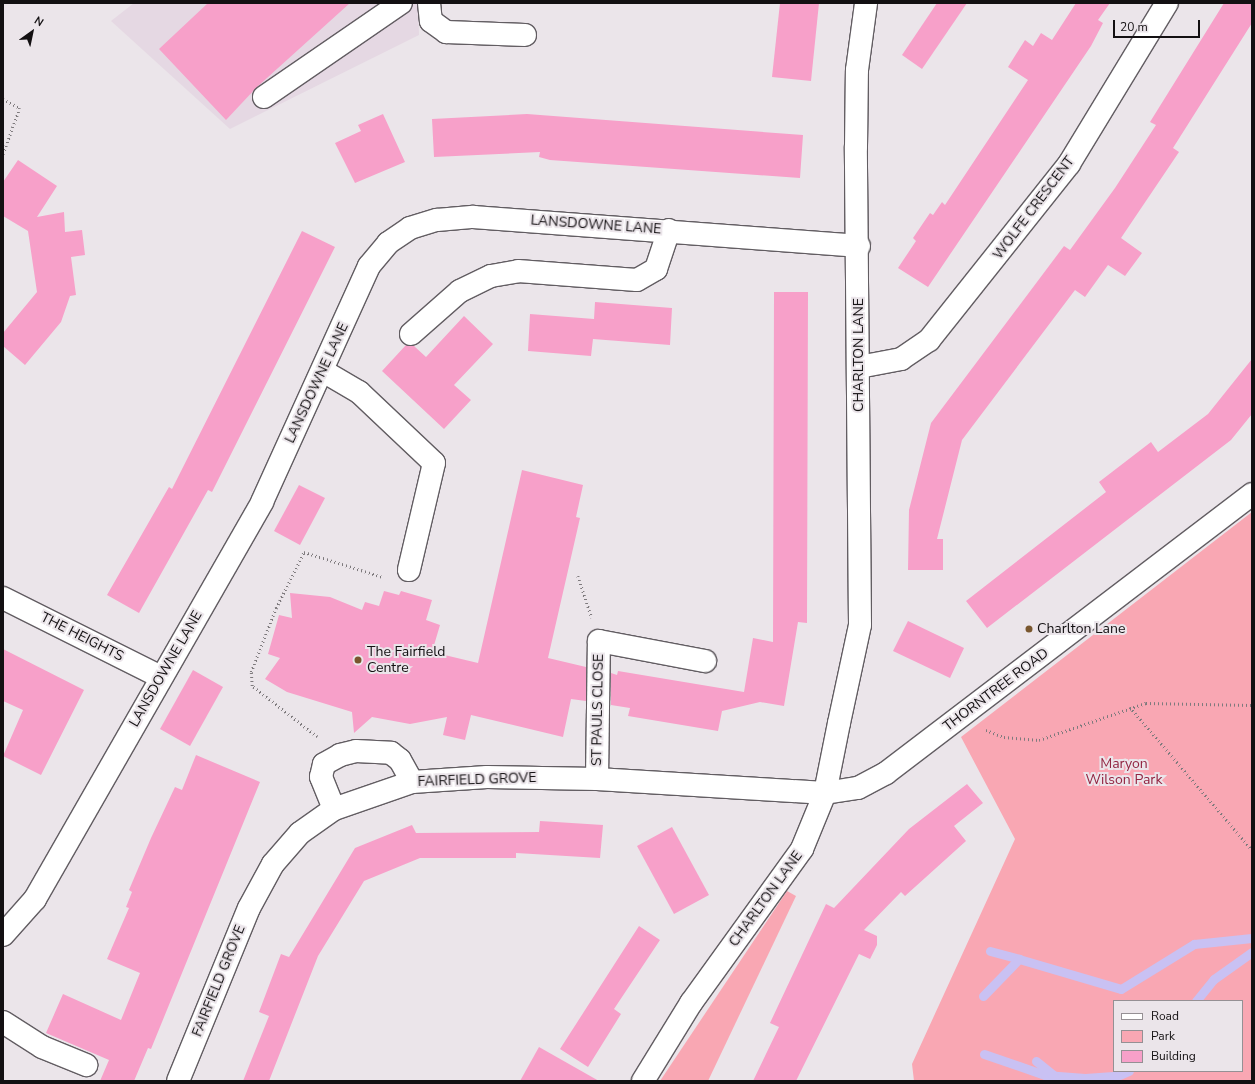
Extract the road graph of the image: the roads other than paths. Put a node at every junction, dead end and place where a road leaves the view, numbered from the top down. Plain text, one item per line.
1 (401, 3) edge
2 (429, 3) edge
3 (866, 3) edge
4 (1167, 3) edge
5 (525, 35) dead end
6 (264, 97) dead end
7 (669, 230) junction
8 (859, 246) junction
9 (411, 334) dead end
10 (859, 367) junction
11 (323, 371) junction
12 (1252, 494) edge
13 (409, 570) road end
14 (3, 598) edge
15 (705, 661) dead end
16 (161, 677) junction
17 (597, 779) junction
18 (412, 782) junction
19 (825, 793) junction
20 (334, 809) junction
21 (3, 935) edge
22 (3, 1022) edge
23 (86, 1065) dead end
24 (178, 1081) edge
25 (643, 1081) edge

1 - 6 street
2 - 5 street
3 - 8 street, CHARLTON LANE
4 - 10 street, WOLFE CRESCENT
7 - 8 street, LANSDOWNE LANE
7 - 9 street
7 - 11 street, LANSDOWNE LANE
8 - 10 street, CHARLTON LANE
10 - 19 street, CHARLTON LANE
11 - 13 street
11 - 16 street, LANSDOWNE LANE
12 - 19 street, THORNTREE ROAD
14 - 16 street, THE HEIGHTS
15 - 17 street, ST PAULS CLOSE
16 - 21 street, LANSDOWNE LANE
17 - 18 street, FAIRFIELD GROVE
17 - 19 street, FAIRFIELD GROVE
18 - 20 street, FAIRFIELD GROVE
18 - 20 street
19 - 25 street, CHARLTON LANE
20 - 24 street, FAIRFIELD GROVE
22 - 23 street

